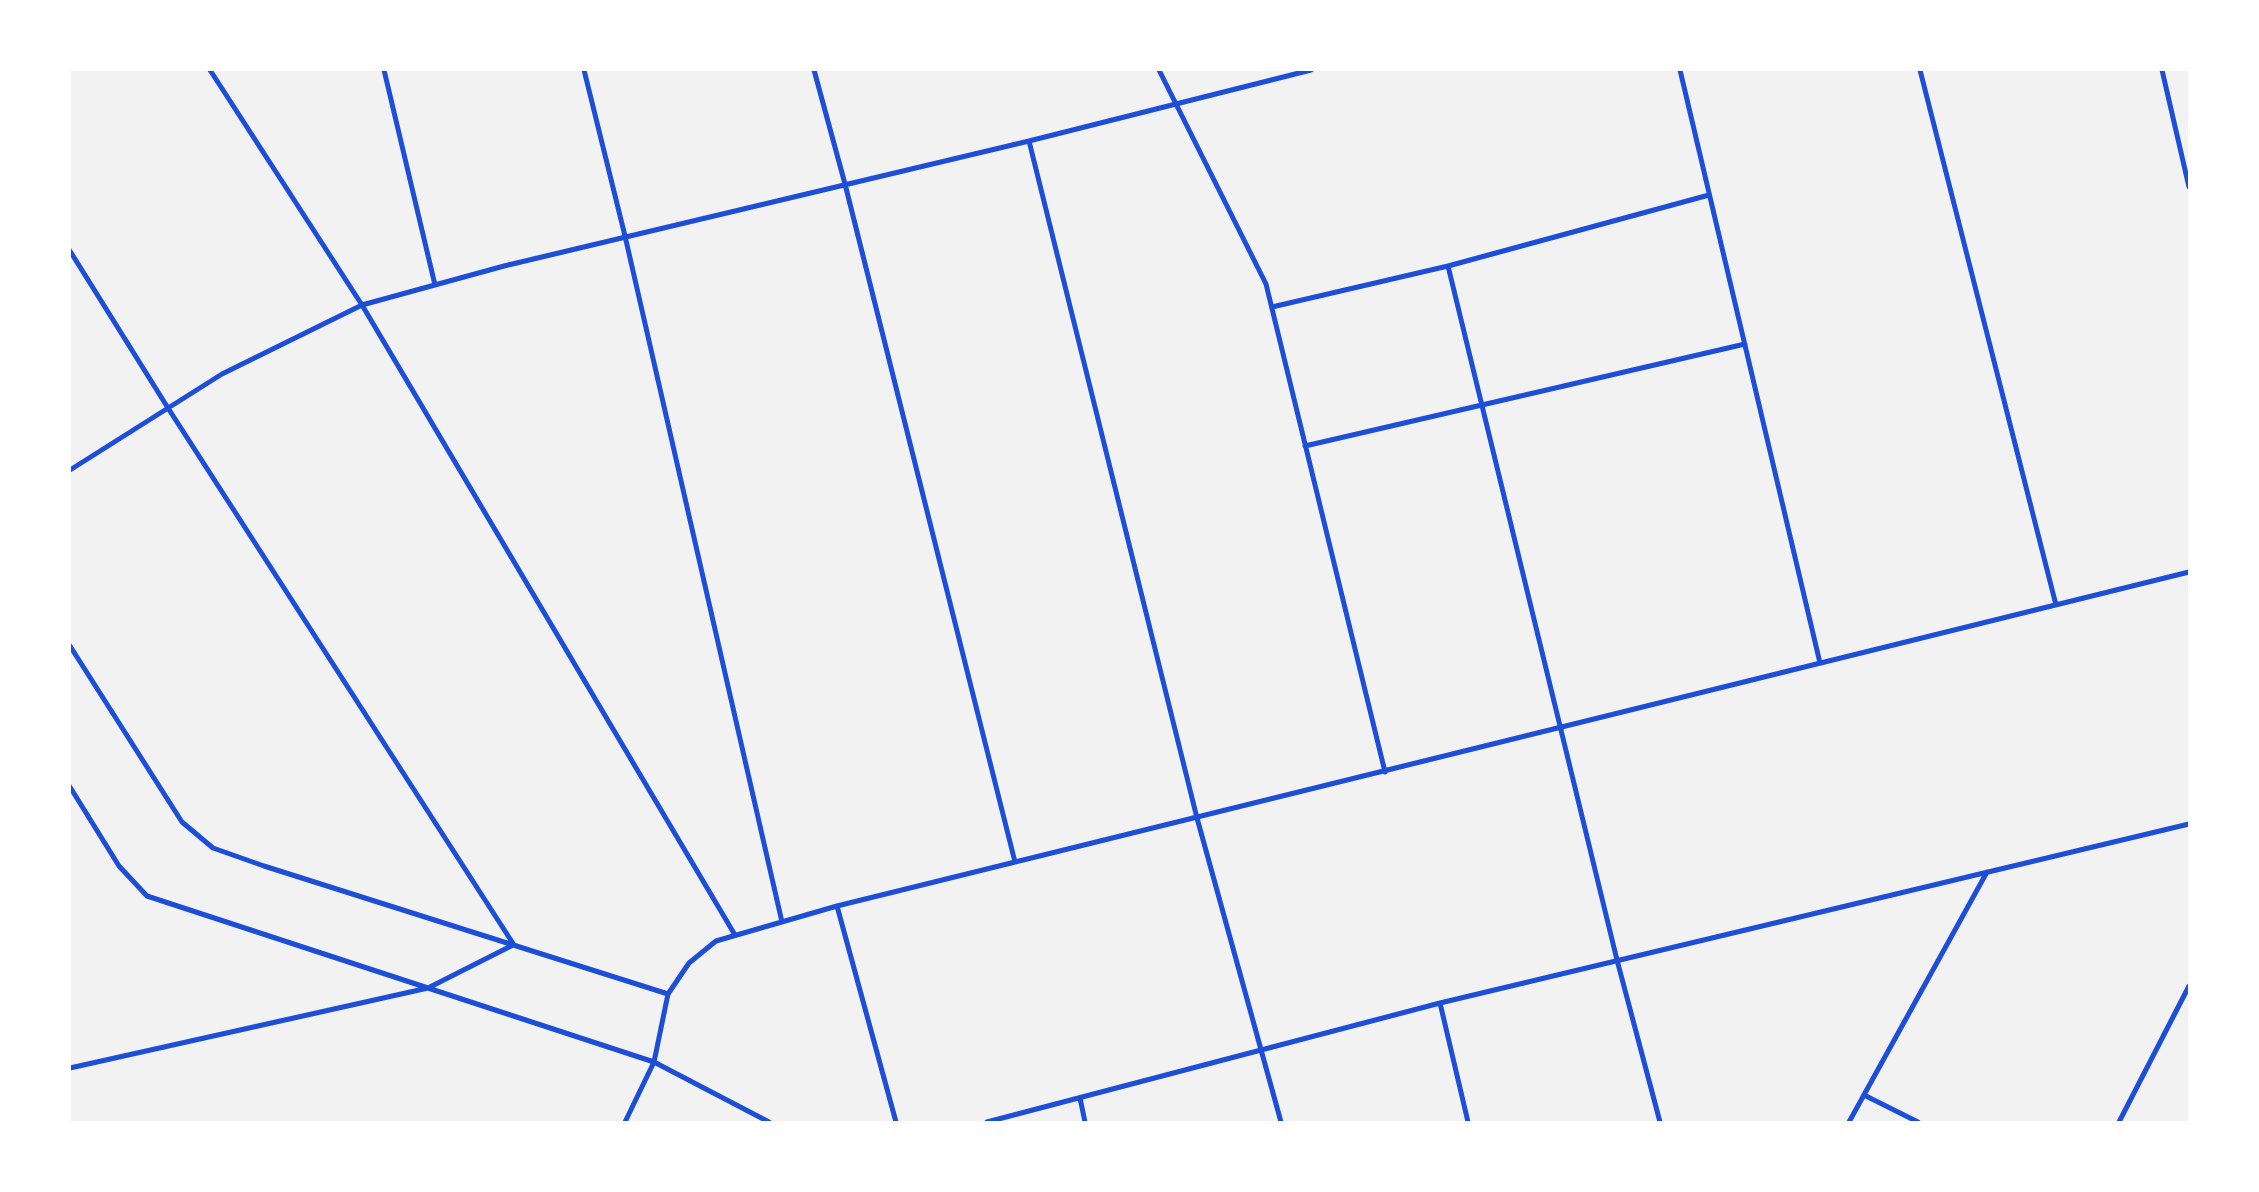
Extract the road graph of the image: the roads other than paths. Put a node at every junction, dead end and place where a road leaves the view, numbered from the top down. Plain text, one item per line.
1 (210, 70) edge
2 (384, 70) edge
3 (584, 70) edge
4 (814, 70) edge
5 (1159, 70) edge
6 (1311, 70) edge
7 (1680, 70) edge
8 (1920, 70) edge
9 (2162, 70) edge
10 (1178, 104) junction
11 (1029, 141) junction
12 (845, 184) junction
13 (2189, 188) edge
14 (1710, 195) junction
15 (625, 236) junction
16 (70, 251) edge
17 (1448, 266) junction
18 (435, 285) junction
19 (362, 305) junction
20 (1272, 307) junction
21 (1745, 344) junction
22 (1482, 406) junction
23 (168, 408) junction
24 (1305, 446) junction
25 (70, 470) edge
26 (2189, 572) edge
27 (2056, 605) junction
28 (70, 646) edge
29 (1820, 663) junction
30 (1561, 728) junction
31 (1386, 772) junction
32 (70, 788) edge
33 (1197, 818) junction
34 (2189, 824) edge
35 (1014, 862) junction
36 (1987, 872) junction
37 (837, 906) junction
38 (782, 922) junction
39 (735, 935) junction
40 (514, 945) junction
41 (1617, 960) junction
42 (2189, 986) edge
43 (428, 988) junction
44 (668, 994) junction
45 (1440, 1002) junction
46 (1262, 1049) junction
47 (654, 1062) junction
48 (70, 1068) edge
49 (1864, 1095) junction
50 (1080, 1098) junction
51 (626, 1122) edge
52 (769, 1122) edge
53 (896, 1122) edge
54 (988, 1122) edge
55 (1085, 1122) edge
56 (1281, 1122) edge
57 (1468, 1122) edge
58 (1660, 1122) edge
59 (1850, 1122) edge
60 (1918, 1122) edge
61 (2119, 1122) edge

1 - 19 street
2 - 18 street
3 - 15 street
4 - 12 street
5 - 10 street
6 - 10 street
7 - 14 street
8 - 27 street
9 - 13 street
10 - 11 street
10 - 20 street
11 - 12 street
11 - 33 street
12 - 15 street
12 - 35 street
14 - 17 street
14 - 21 street
15 - 18 street
15 - 38 street
16 - 23 street
17 - 20 street
17 - 22 street
18 - 19 street
19 - 23 street
19 - 39 street
20 - 24 street
21 - 22 street
21 - 29 street
22 - 24 street
22 - 30 street
23 - 25 street
23 - 40 street
24 - 31 street
26 - 27 street
27 - 29 street
28 - 40 street
29 - 30 street
30 - 31 street
30 - 41 street
31 - 33 street
32 - 43 street
33 - 35 street
33 - 46 street
34 - 36 street
35 - 37 street
36 - 41 street
36 - 49 street
37 - 38 street
37 - 53 street
38 - 39 street
39 - 44 street
40 - 43 street
40 - 44 street
41 - 45 street
41 - 58 street
42 - 61 street
43 - 47 street
43 - 48 street
44 - 47 street
45 - 46 street
45 - 57 street
46 - 50 street
46 - 56 street
47 - 51 street
47 - 52 street
49 - 59 street
49 - 60 street
50 - 54 street
50 - 55 street

